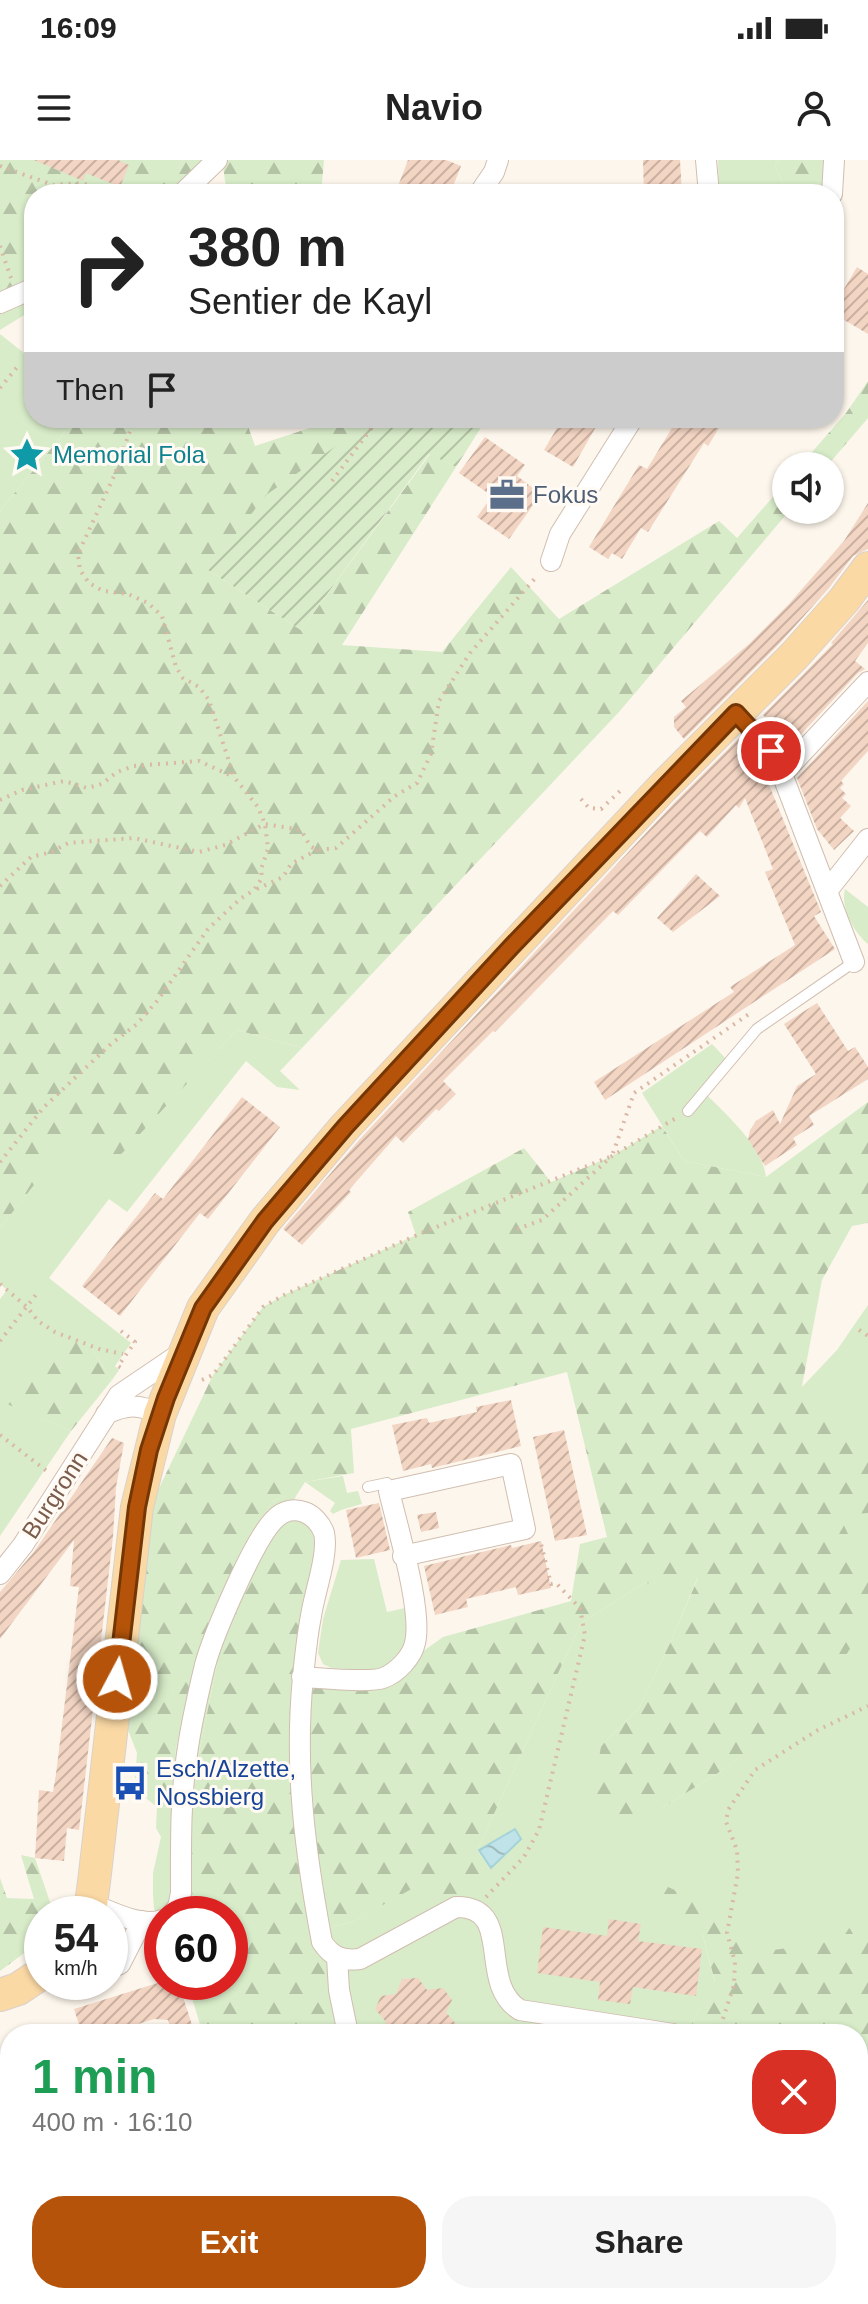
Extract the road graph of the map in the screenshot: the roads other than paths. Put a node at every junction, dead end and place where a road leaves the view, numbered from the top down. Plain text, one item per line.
1 (217, 160) edge
2 (498, 160) edge
3 (706, 160) edge
4 (834, 160) edge
5 (192, 184) edge
6 (486, 184) edge
7 (708, 184) edge
8 (833, 184) edge
9 (24, 292) edge
10 (0, 303) edge
11 (627, 428) edge
12 (551, 561) road end
13 (868, 568) edge
14 (868, 682) edge
15 (736, 713) junction
16 (782, 774) junction
17 (868, 839) edge
18 (827, 891) junction
19 (854, 962) joint
20 (688, 1111) road end
21 (184, 1351) junction
22 (130, 1376) junction
23 (163, 1406) junction
24 (106, 1414) junction
25 (368, 1487) dead end
26 (389, 1491) junction
27 (403, 1556) junction
28 (0, 1574) edge
29 (302, 1677) junction
30 (90, 1896) edge
31 (180, 1896) edge
32 (144, 1931) edge
33 (128, 1953) edge
34 (337, 1958) junction
35 (24, 1985) edge
36 (0, 1995) edge
37 (346, 2024) edge
38 (592, 2024) edge

1 - 5 street
2 - 6 street
3 - 7 street
4 - 8 street
9 - 10 street
11 - 12 street
13 - 15 main road
14 - 16 street
15 - 16 street
15 - 21 main road
16 - 18 street
17 - 18 street
18 - 19 street
19 - 20 lane
21 - 22 street, Burgronn
21 - 23 main road
22 - 23 street
22 - 24 street, Burgronn
23 - 24 street
23 - 30 main road
24 - 28 street, Burgronn
25 - 26 lane
26 - 27 street
26 - 27 street
27 - 29 street
29 - 31 street
29 - 34 street
32 - 33 street
34 - 37 street
34 - 38 street
35 - 36 main road

